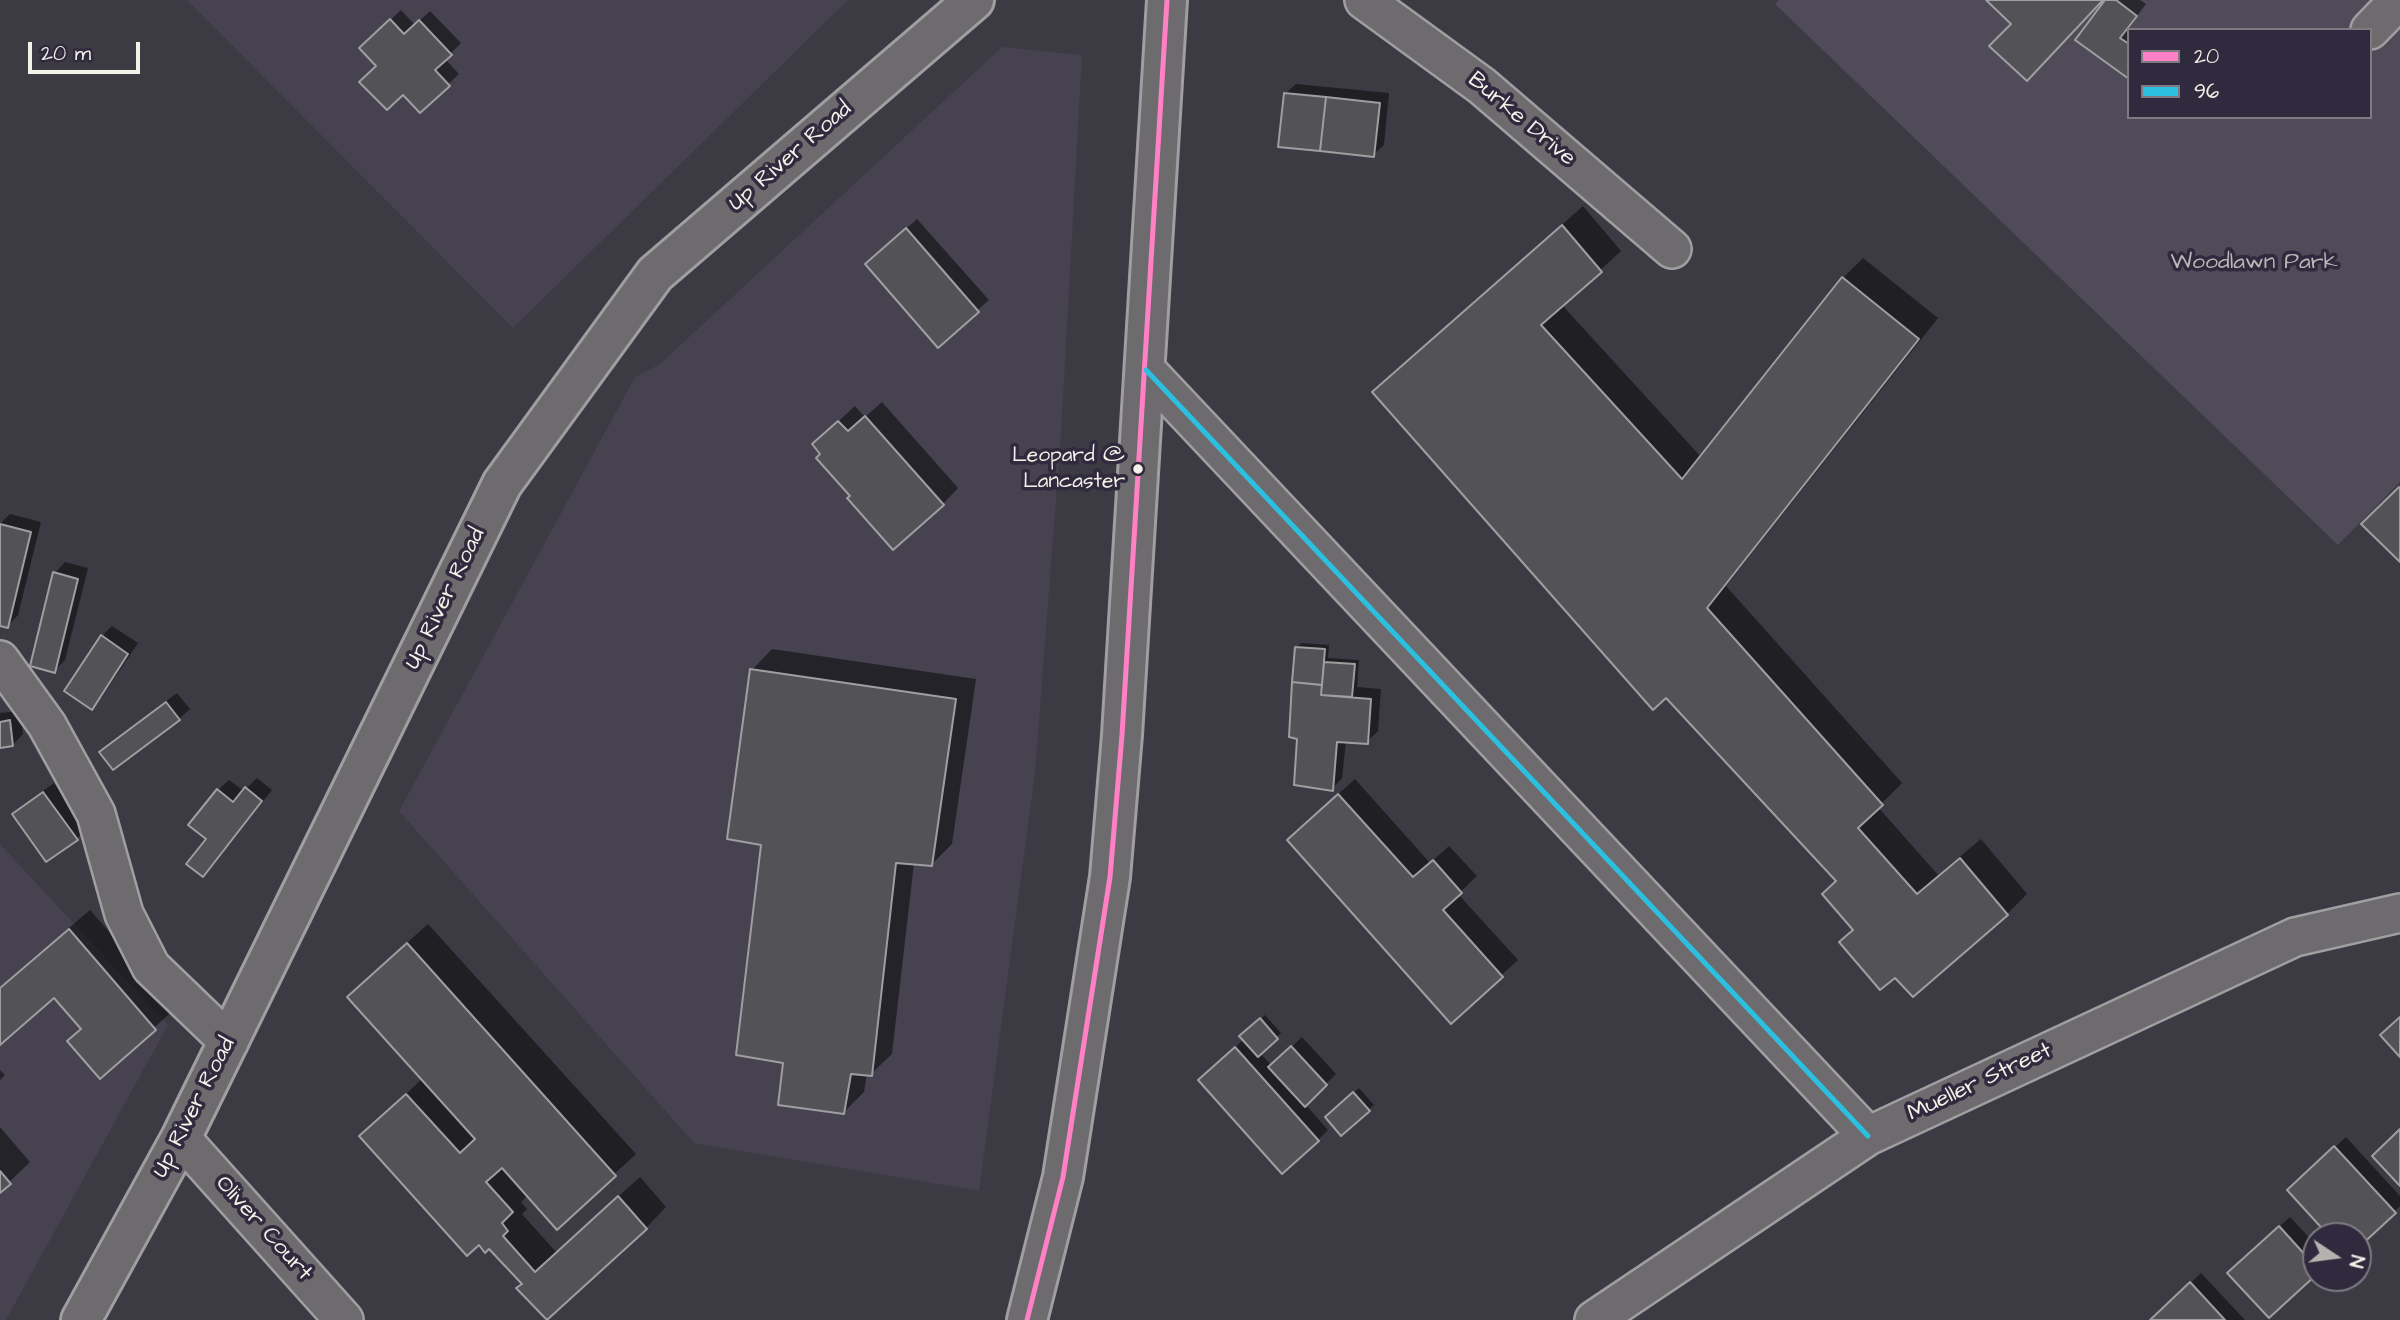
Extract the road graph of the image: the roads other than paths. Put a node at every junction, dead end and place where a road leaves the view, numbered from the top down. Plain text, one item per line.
1 (974, 0) edge
2 (1167, 0) edge
3 (1364, 0) edge
4 (2399, 0) edge
5 (2372, 28) edge
6 (1672, 249) dead end
7 (1146, 370) junction
8 (0, 660) edge
9 (2400, 914) edge
10 (229, 1042) junction
11 (1868, 1136) junction
12 (181, 1138) junction
13 (81, 1320) edge
14 (344, 1320) edge
15 (1027, 1320) edge
16 (1594, 1320) edge

1 - 10 street, Up River Road
2 - 7 street
3 - 6 street, Burke Drive
4 - 5 street
7 - 11 street
7 - 15 street
8 - 10 street
9 - 11 street, Mueller Street
10 - 12 street, Up River Road
11 - 16 street, Mueller Street
12 - 13 street, Up River Road
12 - 14 street, Oliver Court

